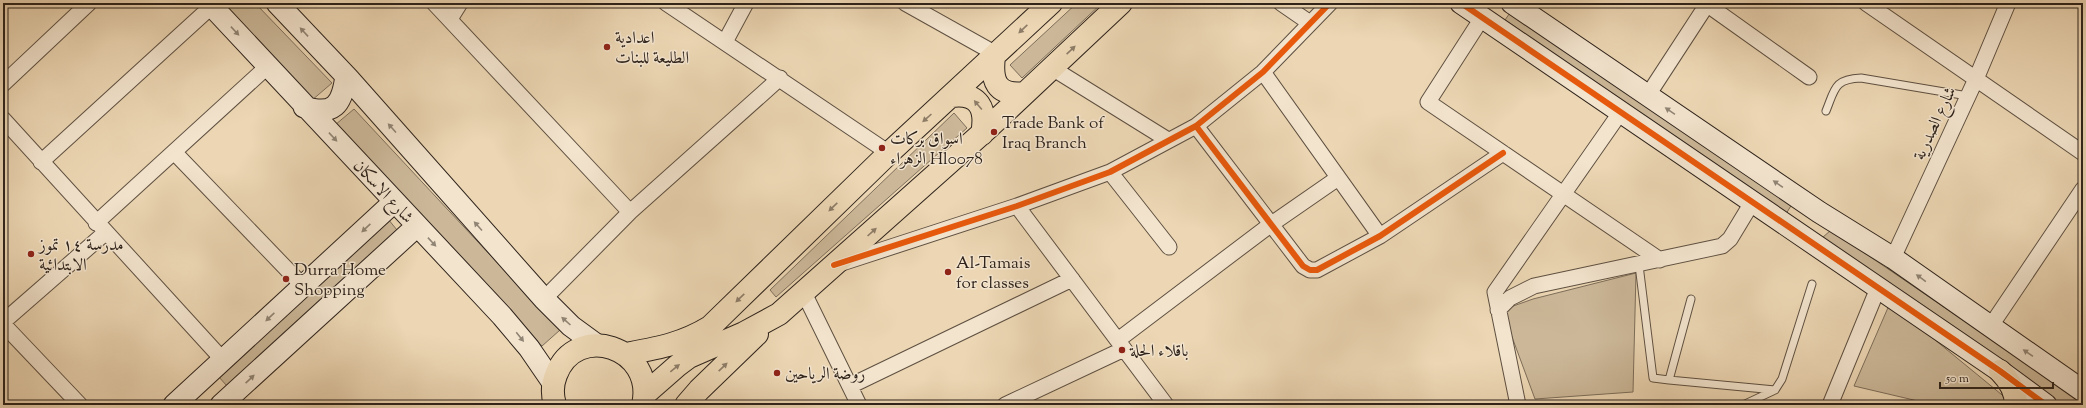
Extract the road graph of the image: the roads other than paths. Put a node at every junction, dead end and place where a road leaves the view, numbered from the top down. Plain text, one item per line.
1 (89, 3) edge
2 (434, 3) edge
3 (460, 3) edge
4 (666, 3) edge
5 (746, 3) edge
6 (905, 3) edge
7 (1051, 3) edge
8 (1121, 3) edge
9 (1281, 3) edge
10 (1330, 3) edge
11 (1461, 3) edge
12 (1507, 3) edge
13 (1512, 3) edge
14 (1866, 3) edge
15 (2008, 3) edge
16 (1707, 4) edge
17 (210, 5) edge
18 (282, 5) edge
19 (450, 19) junction
20 (1489, 22) junction
21 (1310, 23) junction
22 (725, 42) junction
23 (995, 55) junction
24 (268, 66) junction
25 (1052, 68) junction
26 (1263, 72) junction
27 (346, 76) junction
28 (1809, 77) dead end
29 (780, 78) junction
30 (1976, 78) junction
31 (3, 84) edge
32 (1025, 93) junction
33 (1648, 95) junction
34 (951, 96) junction
35 (1968, 96) junction
36 (304, 107) junction
37 (1826, 111) dead end
38 (1620, 113) junction
39 (3, 119) edge
40 (1196, 126) junction
41 (982, 134) junction
42 (1168, 140) junction
43 (174, 152) junction
44 (889, 153) junction
45 (1503, 153) junction
46 (2083, 153) edge
47 (41, 162) junction
48 (1110, 172) junction
49 (1338, 178) junction
50 (2083, 189) edge
51 (1564, 194) junction
52 (1800, 198) junction
53 (1753, 201) junction
54 (394, 202) junction
55 (1017, 206) junction
56 (630, 212) junction
57 (1831, 220) junction
58 (1782, 221) junction
59 (1270, 225) junction
60 (417, 226) junction
61 (101, 228) junction
62 (1380, 236) junction
63 (1817, 246) junction
64 (1169, 247) dead end
65 (1893, 258) junction
66 (1660, 260) junction
67 (834, 265) junction
68 (1639, 265) junction
69 (1072, 279) junction
70 (1812, 284) dead end
71 (303, 286) junction
72 (1878, 288) junction
73 (803, 291) junction
74 (544, 299) junction
75 (1691, 299) dead end
76 (1498, 310) junction
77 (779, 314) junction
78 (3, 323) edge
79 (1990, 327) junction
80 (1121, 344) junction
81 (597, 345) junction
82 (626, 354) junction
83 (223, 360) junction
84 (2000, 371) junction
85 (201, 380) junction
86 (1669, 380) junction
87 (553, 383) junction
88 (850, 386) junction
89 (1775, 390) junction
90 (2083, 391) edge
91 (692, 397) edge
92 (644, 400) edge
93 (222, 404) edge
94 (80, 405) edge
95 (174, 405) edge
96 (555, 405) edge
97 (682, 405) edge
98 (859, 405) edge
99 (1005, 405) edge
100 (1166, 405) edge
101 (1518, 405) edge
102 (1743, 405) edge
103 (1830, 405) edge
104 (2016, 405) edge
105 (2046, 405) edge

1 - 31 street
2 - 19 street
3 - 19 street
4 - 22 street
5 - 22 street
6 - 23 street
7 -> 23 main road
25 -> 8 main road
9 - 21 street
10 - 21 street
11 - 20 street
12 - 20 street
13 - 33 street
14 - 30 street
15 - 30 street, شارع الصدرية
16 - 28 street
16 - 33 street
17 -> 24 street, شارع الاسكان
17 - 47 street
27 -> 18 street
19 - 56 street
20 - 38 street
20 - 45 street
21 - 26 street
22 - 29 street
23 - 32 main road
23 - 34 main road
24 - 36 street, شارع الاسكان
24 - 43 street
25 - 32 main road
25 - 42 street
26 - 40 street
26 - 49 street
27 - 36 street
74 -> 27 street
29 - 44 street
29 - 56 street
30 - 35 street, شارع الصدرية
30 - 46 street
32 - 41 main road
52 -> 33 street
41 -> 34 main road
34 -> 44 main road
35 - 37 lane
35 - 65 street, شارع الصدرية
36 -> 54 street, شارع الاسكان
38 - 51 street
38 - 53 street
39 - 47 street
40 - 42 street
40 - 59 street
67 -> 41 main road
42 - 48 street
43 - 61 street
43 - 71 street
44 -> 82 main road
45 - 51 street
45 - 62 street
47 - 61 street
48 - 55 street
48 - 64 street
49 - 59 street
49 - 62 street
50 - 79 street
51 - 66 street
51 - 76 street
52 - 57 street
52 - 58 street
53 - 58 street
53 - 66 street
54 - 60 street, شارع الاسكان
54 -> 71 street
55 - 67 street
55 - 69 street
56 - 74 street
57 - 63 street
57 - 65 street
58 - 63 street
59 - 62 street
59 - 80 street
60 -> 87 street, شارع الاسكان
93 -> 60 street
61 - 78 street
61 - 83 street
63 - 72 street
79 -> 65 street
66 - 68 street
67 - 73 main road
68 - 76 street
68 - 86 lane
69 - 80 street
69 - 88 street
70 - 89 lane
71 -> 83 street
72 - 84 street
72 - 103 street
73 - 77 main road
73 - 88 street
81 -> 74 street
75 - 86 lane
76 - 101 street
91 -> 77 main road
92 -> 77 main road
78 - 94 street
90 -> 79 street
80 - 99 street
80 - 100 street
81 - 82 main road
81 - 87 main road
82 - 92 main road
83 - 85 street
84 - 104 main road
84 - 105 street
85 - 93 street
85 - 95 street
86 - 89 lane
87 - 96 main road
88 - 98 street
89 - 102 lane
91 - 97 main road

